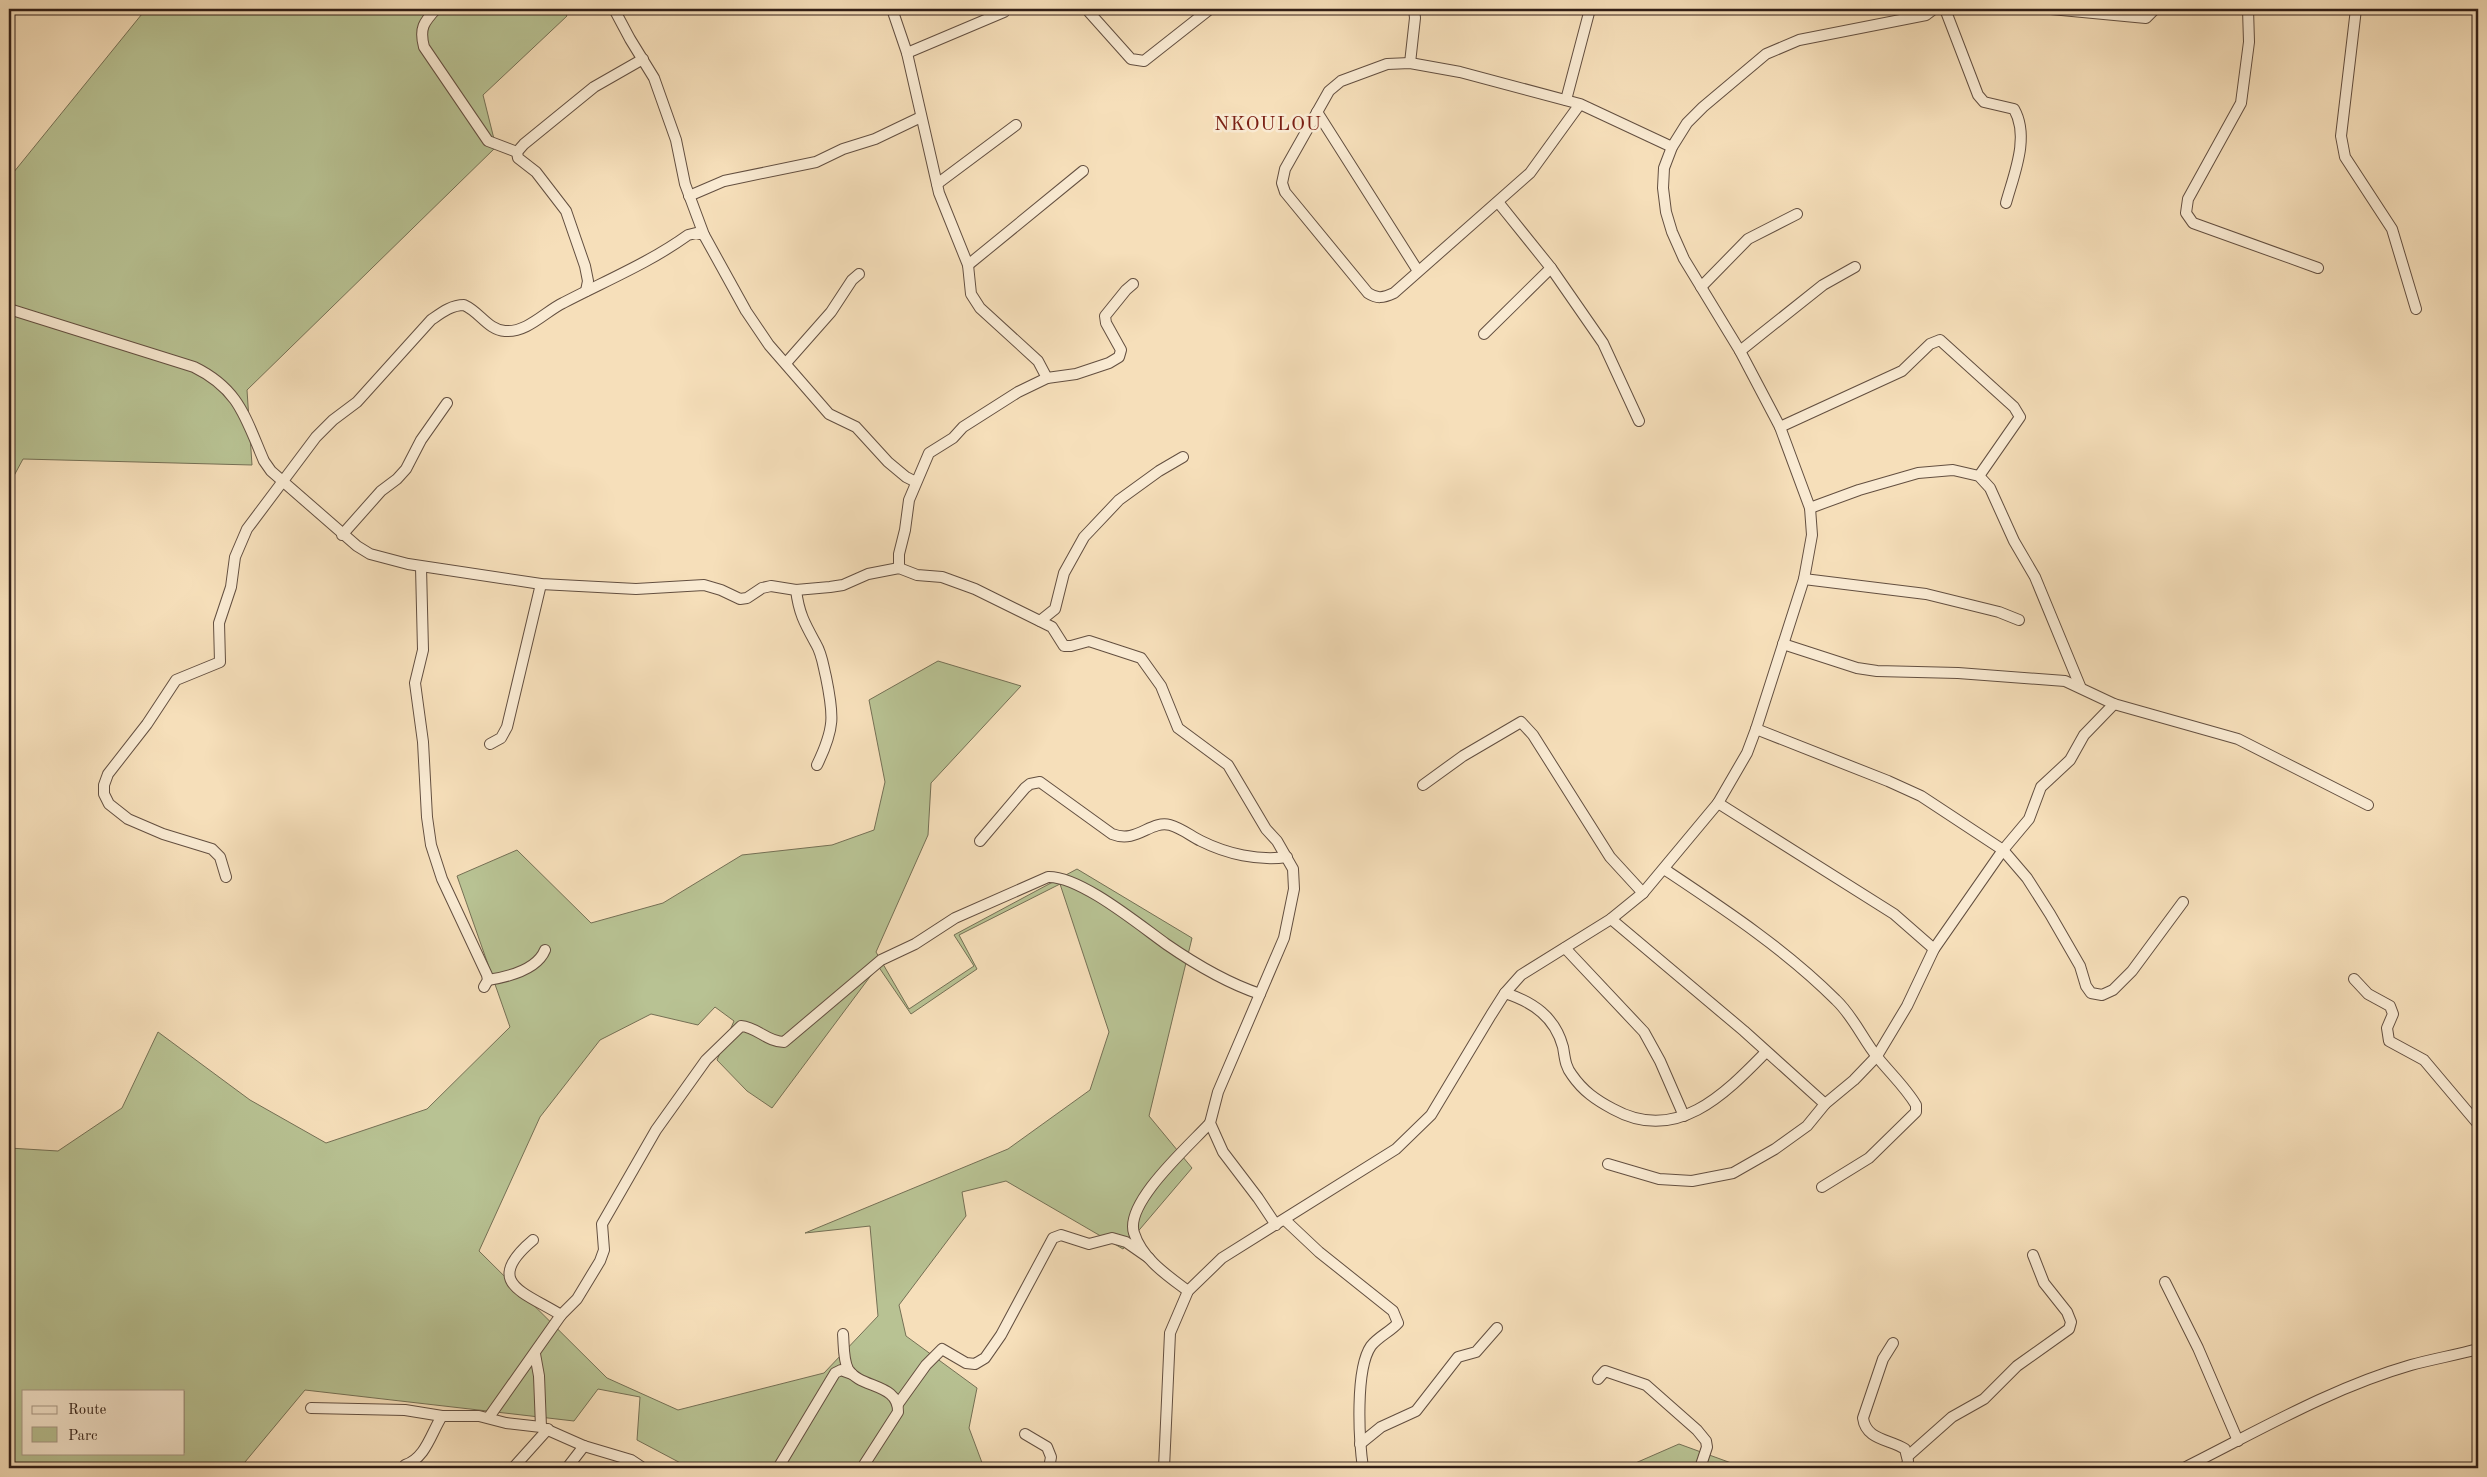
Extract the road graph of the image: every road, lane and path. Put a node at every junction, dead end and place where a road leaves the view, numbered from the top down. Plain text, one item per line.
1 (436, 9) edge
2 (614, 9) edge
3 (892, 9) edge
4 (1210, 9) edge
5 (1414, 9) edge
6 (1590, 9) edge
7 (1934, 9) edge
8 (1945, 9) edge
9 (2051, 9) edge
10 (2069, 9) edge
11 (2155, 9) edge
12 (2248, 9) edge
13 (2356, 9) edge
14 (1004, 12) dead end
15 (1089, 12) dead end
16 (907, 53) junction
17 (643, 59) junction
18 (1410, 63) junction
19 (1566, 100) junction
20 (1580, 104) junction
21 (1317, 112) junction
22 (921, 117) junction
23 (1016, 125) dead end
24 (1672, 148) junction
25 (517, 152) junction
26 (1083, 171) dead end
27 (937, 184) junction
28 (689, 196) junction
29 (1498, 202) junction
30 (2006, 203) dead end
31 (1797, 214) dead end
32 (704, 235) junction
33 (968, 265) junction
34 (1855, 267) dead end
35 (1551, 268) junction
36 (2318, 268) dead end
37 (1418, 271) junction
38 (859, 274) dead end
39 (1133, 284) dead end
40 (1701, 287) junction
41 (586, 291) junction
42 (9, 309) edge
43 (2416, 309) dead end
44 (1484, 334) dead end
45 (1740, 351) junction
46 (786, 363) junction
47 (1047, 378) junction
48 (447, 403) dead end
49 (1639, 421) dead end
50 (1780, 427) junction
51 (1183, 458) dead end
52 (1979, 476) junction
53 (916, 482) junction
54 (283, 483) junction
55 (1810, 508) junction
56 (342, 535) junction
57 (420, 567) junction
58 (899, 568) junction
59 (1804, 579) junction
60 (540, 584) junction
61 (796, 590) junction
62 (2019, 620) dead end
63 (1040, 621) junction
64 (1783, 644) junction
65 (2080, 686) junction
66 (2114, 704) junction
67 (1756, 730) junction
68 (490, 744) dead end
69 (817, 765) dead end
70 (1423, 785) dead end
71 (1718, 803) junction
72 (2368, 805) dead end
73 (980, 841) dead end
74 (2003, 850) junction
75 (1287, 857) junction
76 (1664, 869) junction
77 (226, 877) dead end
78 (1642, 893) junction
79 (2183, 902) dead end
80 (1611, 919) junction
81 (1565, 948) junction
82 (1934, 949) junction
83 (545, 950) dead end
84 (2354, 979) dead end
85 (1505, 993) junction
86 (1260, 994) junction
87 (1766, 1052) junction
88 (1877, 1056) junction
89 (1825, 1104) junction
90 (1684, 1116) junction
91 (1210, 1123) junction
92 (2478, 1124) edge
93 (1608, 1164) dead end
94 (1822, 1187) dead end
95 (1280, 1222) junction
96 (534, 1240) dead end
97 (2033, 1255) dead end
98 (1149, 1258) junction
99 (2165, 1282) dead end
100 (1188, 1291) junction
101 (561, 1315) junction
102 (1497, 1328) dead end
103 (843, 1334) dead end
104 (1893, 1343) dead end
105 (2478, 1349) edge
106 (535, 1354) junction
107 (852, 1374) junction
108 (1598, 1379) dead end
109 (898, 1404) junction
110 (311, 1408) dead end
111 (442, 1416) junction
112 (489, 1417) junction
113 (545, 1428) junction
114 (1025, 1434) dead end
115 (2238, 1440) junction
116 (1360, 1444) junction
117 (584, 1446) junction
118 (1908, 1456) junction
119 (405, 1465) dead end
120 (513, 1468) edge
121 (567, 1468) edge
122 (644, 1468) edge
123 (778, 1468) edge
124 (862, 1468) edge
125 (1049, 1468) edge
126 (1164, 1468) edge
127 (1363, 1468) edge
128 (1700, 1468) edge
129 (1906, 1468) edge
130 (2184, 1468) edge

1 - 25 street
2 - 17 street
3 - 16 street
4 - 15 street
5 - 18 street
6 - 19 street
7 - 24 street
8 - 30 street
9 - 10 street
10 - 11 street
12 - 36 street
13 - 43 street
14 - 16 street
16 - 22 street
17 - 25 street
17 - 28 street
18 - 19 street
18 - 21 street
19 - 20 street
20 - 24 street
20 - 29 street
21 - 37 street
21 - 37 street
22 - 27 street
22 - 28 street
23 - 27 street
24 - 40 street
25 - 41 street
26 - 33 street
27 - 33 street
28 - 32 street
29 - 35 street
29 - 37 street
31 - 40 street
32 - 41 street
32 - 46 street
33 - 47 street
34 - 45 street
35 - 44 street
35 - 49 street
38 - 46 street
39 - 47 street
40 - 45 street
41 - 54 street
42 - 54 street
45 - 50 street
46 - 53 street
47 - 53 street
48 - 56 street
50 - 52 street
50 - 55 street
51 - 63 street
52 - 55 street
52 - 65 street
53 - 58 street
54 - 56 street
54 - 77 street
55 - 59 street
56 - 57 street
57 - 60 street
57 - 83 street
58 - 61 street
58 - 63 street
59 - 62 street
59 - 64 street
60 - 61 street
60 - 68 street
61 - 69 street
63 - 75 street
64 - 65 street
64 - 67 street
65 - 66 street
66 - 72 street
66 - 74 street
67 - 71 street
67 - 74 street
70 - 78 street
71 - 76 street
71 - 82 street
73 - 75 street
74 - 79 street
74 - 82 street
75 - 86 street
76 - 78 street
76 - 88 street
78 - 80 street
80 - 81 street
80 - 87 street
81 - 85 street
81 - 90 street
82 - 88 street
84 - 92 street
85 - 90 street
85 - 95 street
86 - 91 street
86 - 101 street
87 - 89 street
87 - 90 street
88 - 89 street
88 - 94 street
89 - 93 street
91 - 95 street
91 - 98 street
95 - 100 street
95 - 116 street
96 - 101 street
97 - 118 street
98 - 100 street
98 - 109 street
99 - 115 street
100 - 126 street
101 - 106 street
102 - 116 street
103 - 107 street
104 - 118 street
105 - 115 street
106 - 112 street
106 - 113 street
107 - 109 street
107 - 123 street
108 - 128 street
109 - 124 street
110 - 111 street
111 - 112 street
111 - 119 street
112 - 113 street
113 - 117 street
113 - 120 street
114 - 125 street
115 - 130 street
116 - 127 street
117 - 121 street
117 - 122 street
118 - 129 street

